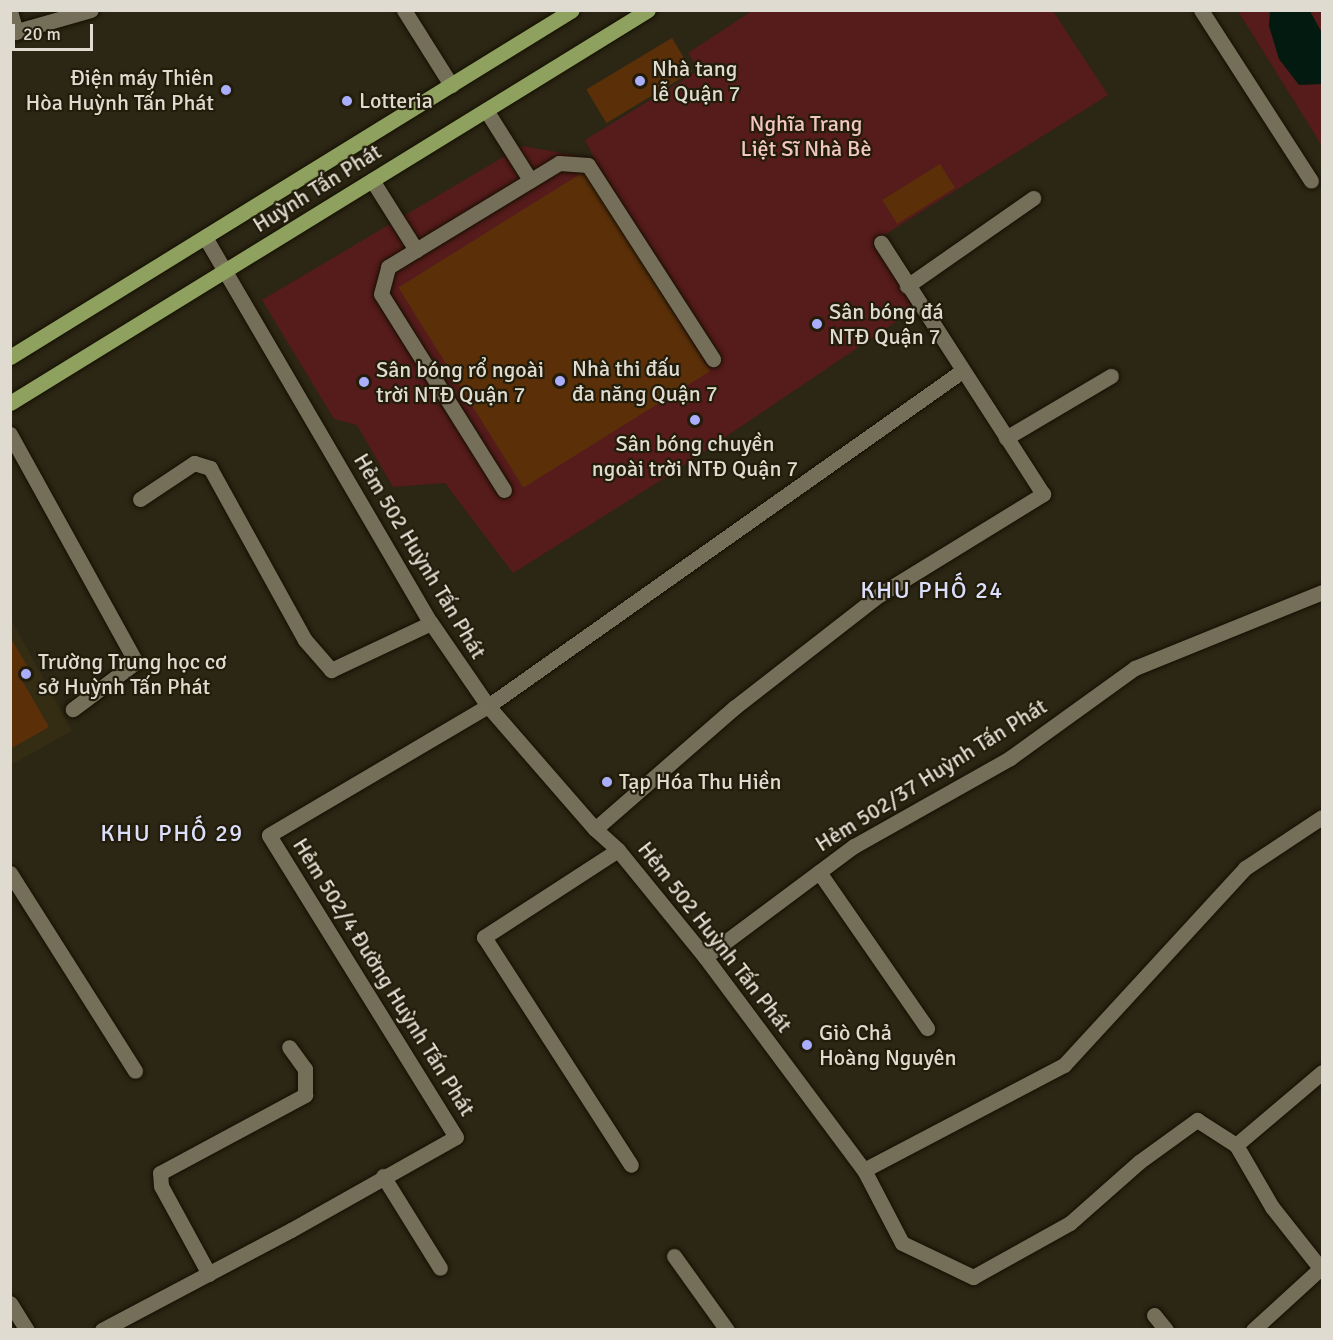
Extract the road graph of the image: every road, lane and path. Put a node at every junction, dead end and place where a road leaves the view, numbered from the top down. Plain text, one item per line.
1 (91, 10) edge
2 (404, 10) edge
3 (572, 10) edge
4 (648, 10) edge
5 (1200, 10) edge
6 (10, 11) edge
7 (13, 33) edge
8 (451, 85) junction
9 (486, 110) junction
10 (372, 180) junction
11 (530, 180) junction
12 (1311, 181) dead end
13 (1033, 198) dead end
14 (205, 237) junction
15 (881, 243) dead end
16 (416, 250) junction
17 (224, 272) junction
18 (907, 286) junction
19 (10, 357) edge
20 (713, 359) dead end
21 (962, 371) junction
22 (1111, 376) dead end
23 (10, 403) edge
24 (10, 434) edge
25 (1006, 438) junction
26 (504, 490) dead end
27 (140, 499) dead end
28 (1323, 592) edge
29 (431, 623) junction
30 (488, 706) junction
31 (73, 709) dead end
32 (1323, 817) edge
33 (595, 829) junction
34 (618, 850) junction
35 (819, 872) junction
36 (10, 873) edge
37 (705, 957) junction
38 (927, 1028) dead end
39 (289, 1047) dead end
40 (135, 1071) dead end
41 (1323, 1072) edge
42 (1236, 1145) junction
43 (631, 1165) dead end
44 (864, 1170) junction
45 (383, 1176) junction
46 (674, 1256) dead end
47 (440, 1268) dead end
48 (1322, 1268) edge
49 (209, 1274) junction
50 (10, 1303) edge
51 (1154, 1315) dead end
52 (27, 1329) edge
53 (102, 1329) edge
54 (727, 1329) edge
55 (1166, 1329) edge
56 (1253, 1329) edge

1 - 7 street
2 - 8 street
3 - 8 main road, Huỳnh Tấn Phát
4 - 9 main road, Huỳnh Tấn Phát
5 - 12 street
6 - 7 street
8 - 14 main road, Huỳnh Tấn Phát
9 - 10 main road, Huỳnh Tấn Phát
9 - 11 street
10 - 16 street
10 - 17 main road, Huỳnh Tấn Phát
11 - 16 street
11 - 20 street
13 - 18 street
14 - 17 street, Hẻm 502 Huỳnh Tấn Phát
14 - 19 main road, Huỳnh Tấn Phát
15 - 18 street
16 - 26 street
17 - 23 main road, Huỳnh Tấn Phát
17 - 29 street, Hẻm 502 Huỳnh Tấn Phát
18 - 21 street
21 - 25 street
21 - 30 street
22 - 25 street
24 - 31 street
25 - 33 street
27 - 29 street
28 - 35 street, Hẻm 502/37 Huỳnh Tấn Phát
29 - 30 street, Hẻm 502 Huỳnh Tấn Phát
30 - 33 street, Hẻm 502 Huỳnh Tấn Phát
30 - 45 street, Hẻm 502/4 Đường Huỳnh Tấn Phát
32 - 44 street
33 - 34 street, Hẻm 502 Huỳnh Tấn Phát
34 - 37 street, Hẻm 502 Huỳnh Tấn Phát
34 - 43 street
35 - 37 street, Hẻm 502/37 Huỳnh Tấn Phát
35 - 38 street
36 - 40 street
37 - 44 street, Hẻm 502 Huỳnh Tấn Phát
39 - 49 street
41 - 42 street
42 - 44 street, Hẻm 502 Huỳnh Tấn Phát
42 - 48 street
45 - 47 street
45 - 49 street, Hẻm 502/4 Đường Huỳnh Tấn Phát
46 - 54 street
48 - 56 street
49 - 53 street, Hẻm 502/4 Đường Huỳnh Tấn Phát
50 - 52 street
51 - 55 street

